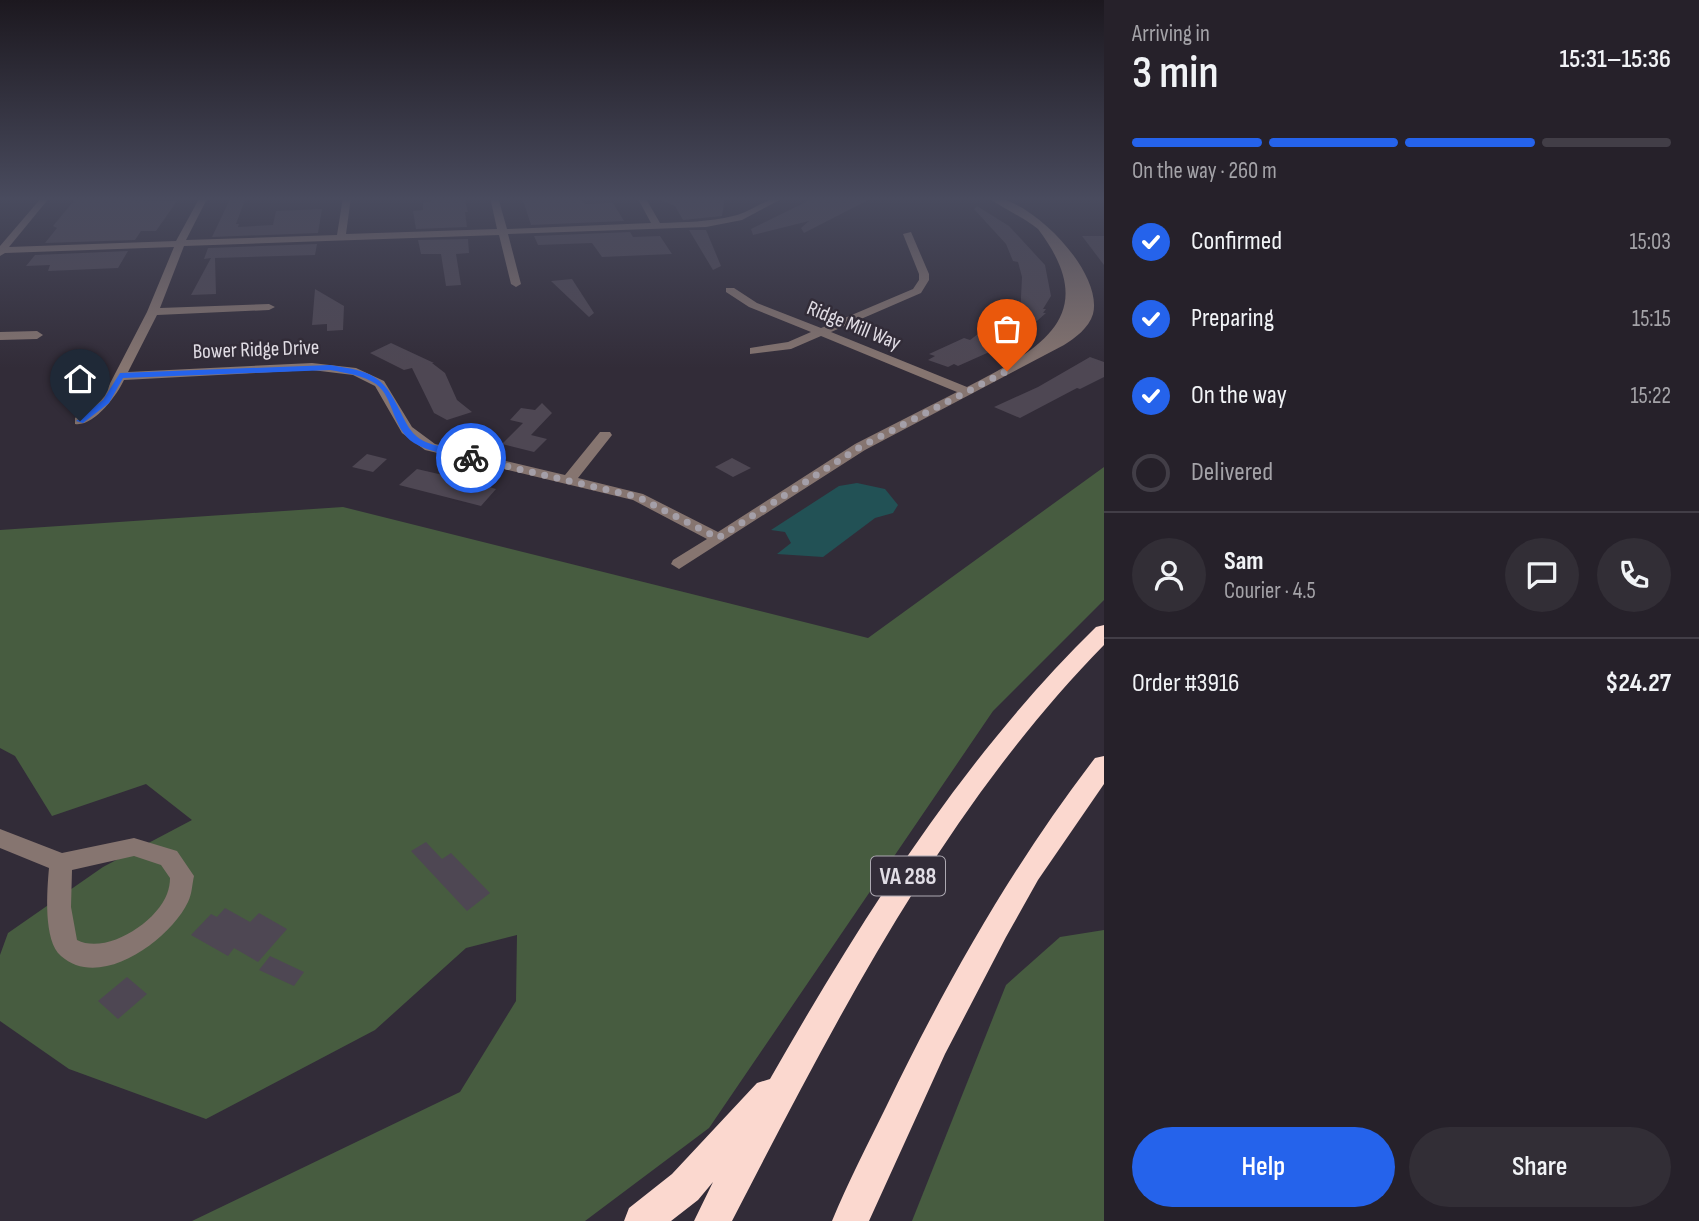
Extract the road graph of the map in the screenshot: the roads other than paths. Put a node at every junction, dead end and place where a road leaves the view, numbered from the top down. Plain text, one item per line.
1 (176, 254) edge
2 (507, 254) edge
3 (916, 254) edge
4 (1071, 254) edge
5 (516, 284) dead end
6 (730, 290) dead end
7 (270, 307) dead end
8 (153, 312) junction
9 (822, 333) junction
10 (37, 335) dead end
11 (0, 336) edge
12 (754, 351) dead end
13 (120, 376) junction
14 (966, 391) junction
15 (80, 421) dead end
16 (604, 435) dead end
17 (569, 480) junction
18 (718, 538) junction
19 (679, 564) dead end
20 (1104, 632) edge
21 (1104, 765) edge
22 (0, 838) edge
23 (61, 863) junction
24 (790, 1073) junction
25 (642, 1221) edge
26 (712, 1221) edge
27 (850, 1221) edge

1 - 8 street
2 - 5 street
3 - 9 street
4 - 14 street
6 - 9 street, Ridge Mill Way
7 - 8 street
8 - 13 street
9 - 12 street
9 - 14 street, Ridge Mill Way
10 - 11 street
13 - 15 street
13 - 17 street, Bower Ridge Drive
14 - 18 street
16 - 17 street
17 - 18 street, Bower Ridge Drive
18 - 19 street
20 - 24 highway, VA 288
21 - 27 highway
22 - 23 street
23 - 23 street
24 - 25 highway
24 - 26 highway

